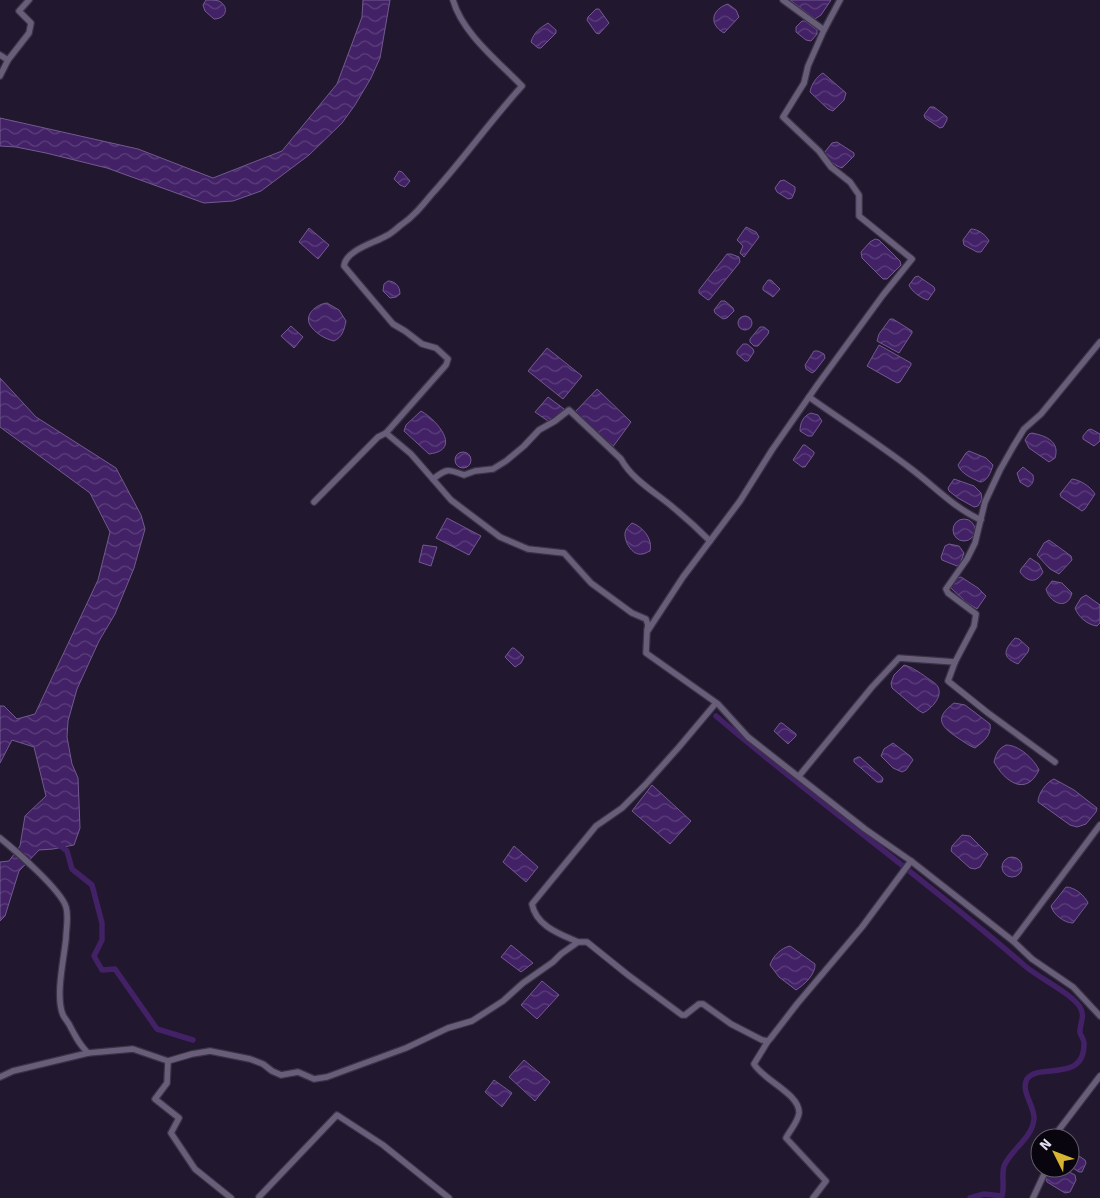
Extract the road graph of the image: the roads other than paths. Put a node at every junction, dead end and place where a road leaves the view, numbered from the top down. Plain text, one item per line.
1 (29, 0) edge
2 (453, 0) edge
3 (783, 0) edge
4 (840, 0) edge
5 (824, 30) junction
6 (0, 55) edge
7 (8, 60) junction
8 (0, 76) edge
9 (1100, 342) edge
10 (809, 397) junction
11 (386, 433) junction
12 (433, 480) junction
13 (314, 502) dead end
14 (981, 520) junction
15 (710, 541) junction
16 (646, 632) junction
17 (954, 662) junction
18 (716, 703) junction
19 (1055, 762) dead end
20 (799, 776) junction
21 (1100, 825) edge
22 (0, 838) edge
23 (910, 862) junction
24 (1013, 941) junction
25 (578, 942) junction
26 (1100, 1016) edge
27 (768, 1041) junction
28 (88, 1053) junction
29 (168, 1061) junction
30 (1100, 1076) edge
31 (0, 1077) edge
32 (1060, 1128) edge
33 (1043, 1178) edge
34 (231, 1198) edge
35 (259, 1198) edge
36 (449, 1198) edge
37 (813, 1198) edge
38 (1033, 1198) edge

1 - 7 street
2 - 11 street
3 - 5 street
4 - 5 street
5 - 10 street
6 - 7 street
7 - 8 street
9 - 14 street
10 - 14 street
10 - 15 street
11 - 12 street
11 - 13 street
12 - 15 street
12 - 16 street
14 - 17 street
15 - 16 street
16 - 18 street
17 - 19 street
17 - 20 street
18 - 20 street
18 - 25 street
20 - 23 street
21 - 24 street
22 - 28 street
23 - 24 street
23 - 27 street
24 - 26 street
25 - 27 street
25 - 29 street
27 - 37 street
28 - 29 street
28 - 31 street
29 - 34 street
30 - 32 street
33 - 38 street
35 - 36 street

